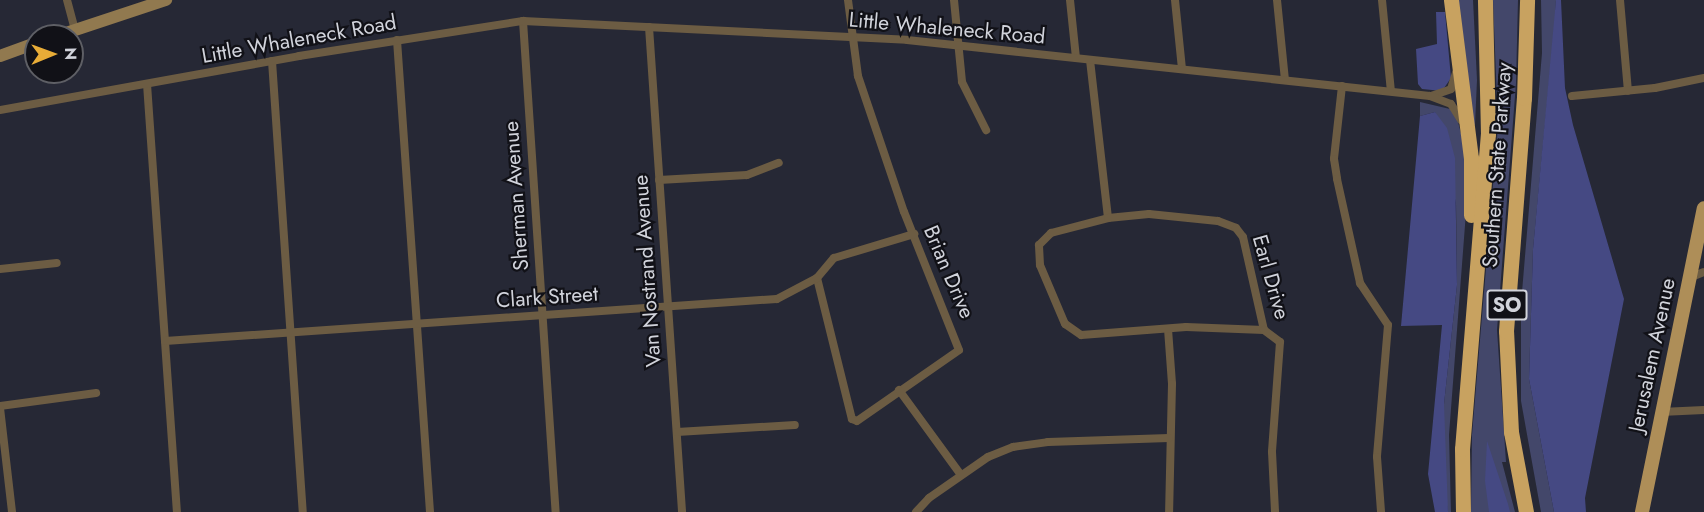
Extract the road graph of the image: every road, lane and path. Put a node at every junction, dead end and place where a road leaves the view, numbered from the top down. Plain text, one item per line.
1 (67, 0) edge
2 (166, 0) edge
3 (848, 0) edge
4 (954, 0) edge
5 (1070, 0) edge
6 (1175, 0) edge
7 (1277, 0) edge
8 (1382, 0) edge
9 (1450, 0) edge
10 (1485, 0) edge
11 (1527, 0) edge
12 (1620, 0) edge
13 (523, 21) junction
14 (73, 24) edge
15 (84, 27) edge
16 (649, 27) junction
17 (853, 37) junction
18 (397, 40) junction
19 (959, 45) junction
20 (1456, 45) junction
21 (24, 47) edge
22 (0, 56) edge
23 (1076, 58) junction
24 (1090, 60) junction
25 (272, 62) junction
26 (1182, 69) junction
27 (1704, 78) edge
28 (1284, 80) junction
29 (147, 84) junction
30 (1342, 86) junction
31 (1391, 91) junction
32 (1628, 91) junction
33 (1430, 96) junction
34 (1572, 96) dead end
35 (0, 110) edge
36 (986, 130) dead end
37 (1469, 143) junction
38 (779, 163) dead end
39 (659, 180) junction
40 (1704, 208) edge
41 (1108, 218) junction
42 (914, 234) junction
43 (57, 263) dead end
44 (0, 269) edge
45 (1704, 272) edge
46 (817, 278) junction
47 (1689, 278) junction
48 (668, 306) junction
49 (542, 315) junction
50 (417, 324) junction
51 (1168, 329) junction
52 (1264, 330) junction
53 (291, 332) junction
54 (165, 341) junction
55 (1470, 352) junction
56 (899, 390) junction
57 (96, 393) dead end
58 (0, 407) edge
59 (1704, 410) edge
60 (1661, 412) junction
61 (795, 425) dead end
62 (676, 432) junction
63 (1169, 438) junction
64 (2, 442) edge
65 (3, 460) edge
66 (961, 475) junction
67 (12, 512) edge
68 (177, 512) edge
69 (303, 512) edge
70 (429, 512) edge
71 (556, 512) edge
72 (682, 512) edge
73 (916, 512) edge
74 (1169, 512) edge
75 (1275, 512) edge
76 (1381, 512) edge
77 (1463, 512) edge
78 (1526, 512) edge
79 (1642, 512) edge

1 - 14 street
2 - 15 main road
3 - 17 street, Brian Drive
4 - 19 street
5 - 23 street
6 - 26 street
7 - 28 street
8 - 31 street
9 - 20 highway
10 - 55 highway, Southern State Parkway / SO
11 - 78 highway, Southern State Parkway / SO
12 - 32 street
13 - 16 street, Little Whaleneck Road
13 - 18 street, Little Whaleneck Road
13 - 49 street, Sherman Avenue
16 - 17 street, Little Whaleneck Road
16 - 39 street, Van Nostrand Avenue
17 - 19 street, Little Whaleneck Road
17 - 42 street, Brian Drive
18 - 25 street, Little Whaleneck Road
18 - 50 street
19 - 23 street, Little Whaleneck Road
19 - 36 street
20 - 33 street
20 - 37 highway
21 - 22 main road
23 - 24 street, Little Whaleneck Road
24 - 26 street, Little Whaleneck Road
24 - 41 street
25 - 29 street, Little Whaleneck Road
25 - 53 street
26 - 28 street, Little Whaleneck Road
27 - 32 street
28 - 30 street, Little Whaleneck Road
29 - 35 street, Little Whaleneck Road
29 - 54 street
30 - 31 street, Little Whaleneck Road
30 - 76 street
31 - 33 street, Little Whaleneck Road
32 - 34 street
33 - 37 street, Little Whaleneck Road
37 - 55 highway
38 - 39 street
39 - 48 street, Van Nostrand Avenue
40 - 47 main road, Jerusalem Avenue
41 - 51 street
41 - 52 street, Earl Drive
42 - 46 street, Clark Street
42 - 56 street, Brian Drive
43 - 44 street
45 - 47 street
46 - 48 street, Clark Street
46 - 56 street
47 - 60 main road, Jerusalem Avenue
48 - 49 street, Clark Street
48 - 62 street, Van Nostrand Avenue
49 - 50 street, Clark Street
49 - 71 street, Sherman Avenue
50 - 53 street, Clark Street
50 - 70 street
51 - 52 street
51 - 63 street
52 - 75 street, Earl Drive
53 - 54 street, Clark Street
53 - 69 street
54 - 68 street
55 - 77 highway, Southern State Parkway / SO
56 - 66 street
57 - 58 street
58 - 64 street
59 - 60 street
60 - 79 main road, Jerusalem Avenue
61 - 62 street
62 - 72 street, Van Nostrand Avenue
63 - 66 street
63 - 74 street
64 - 65 street
65 - 67 street
66 - 73 street

